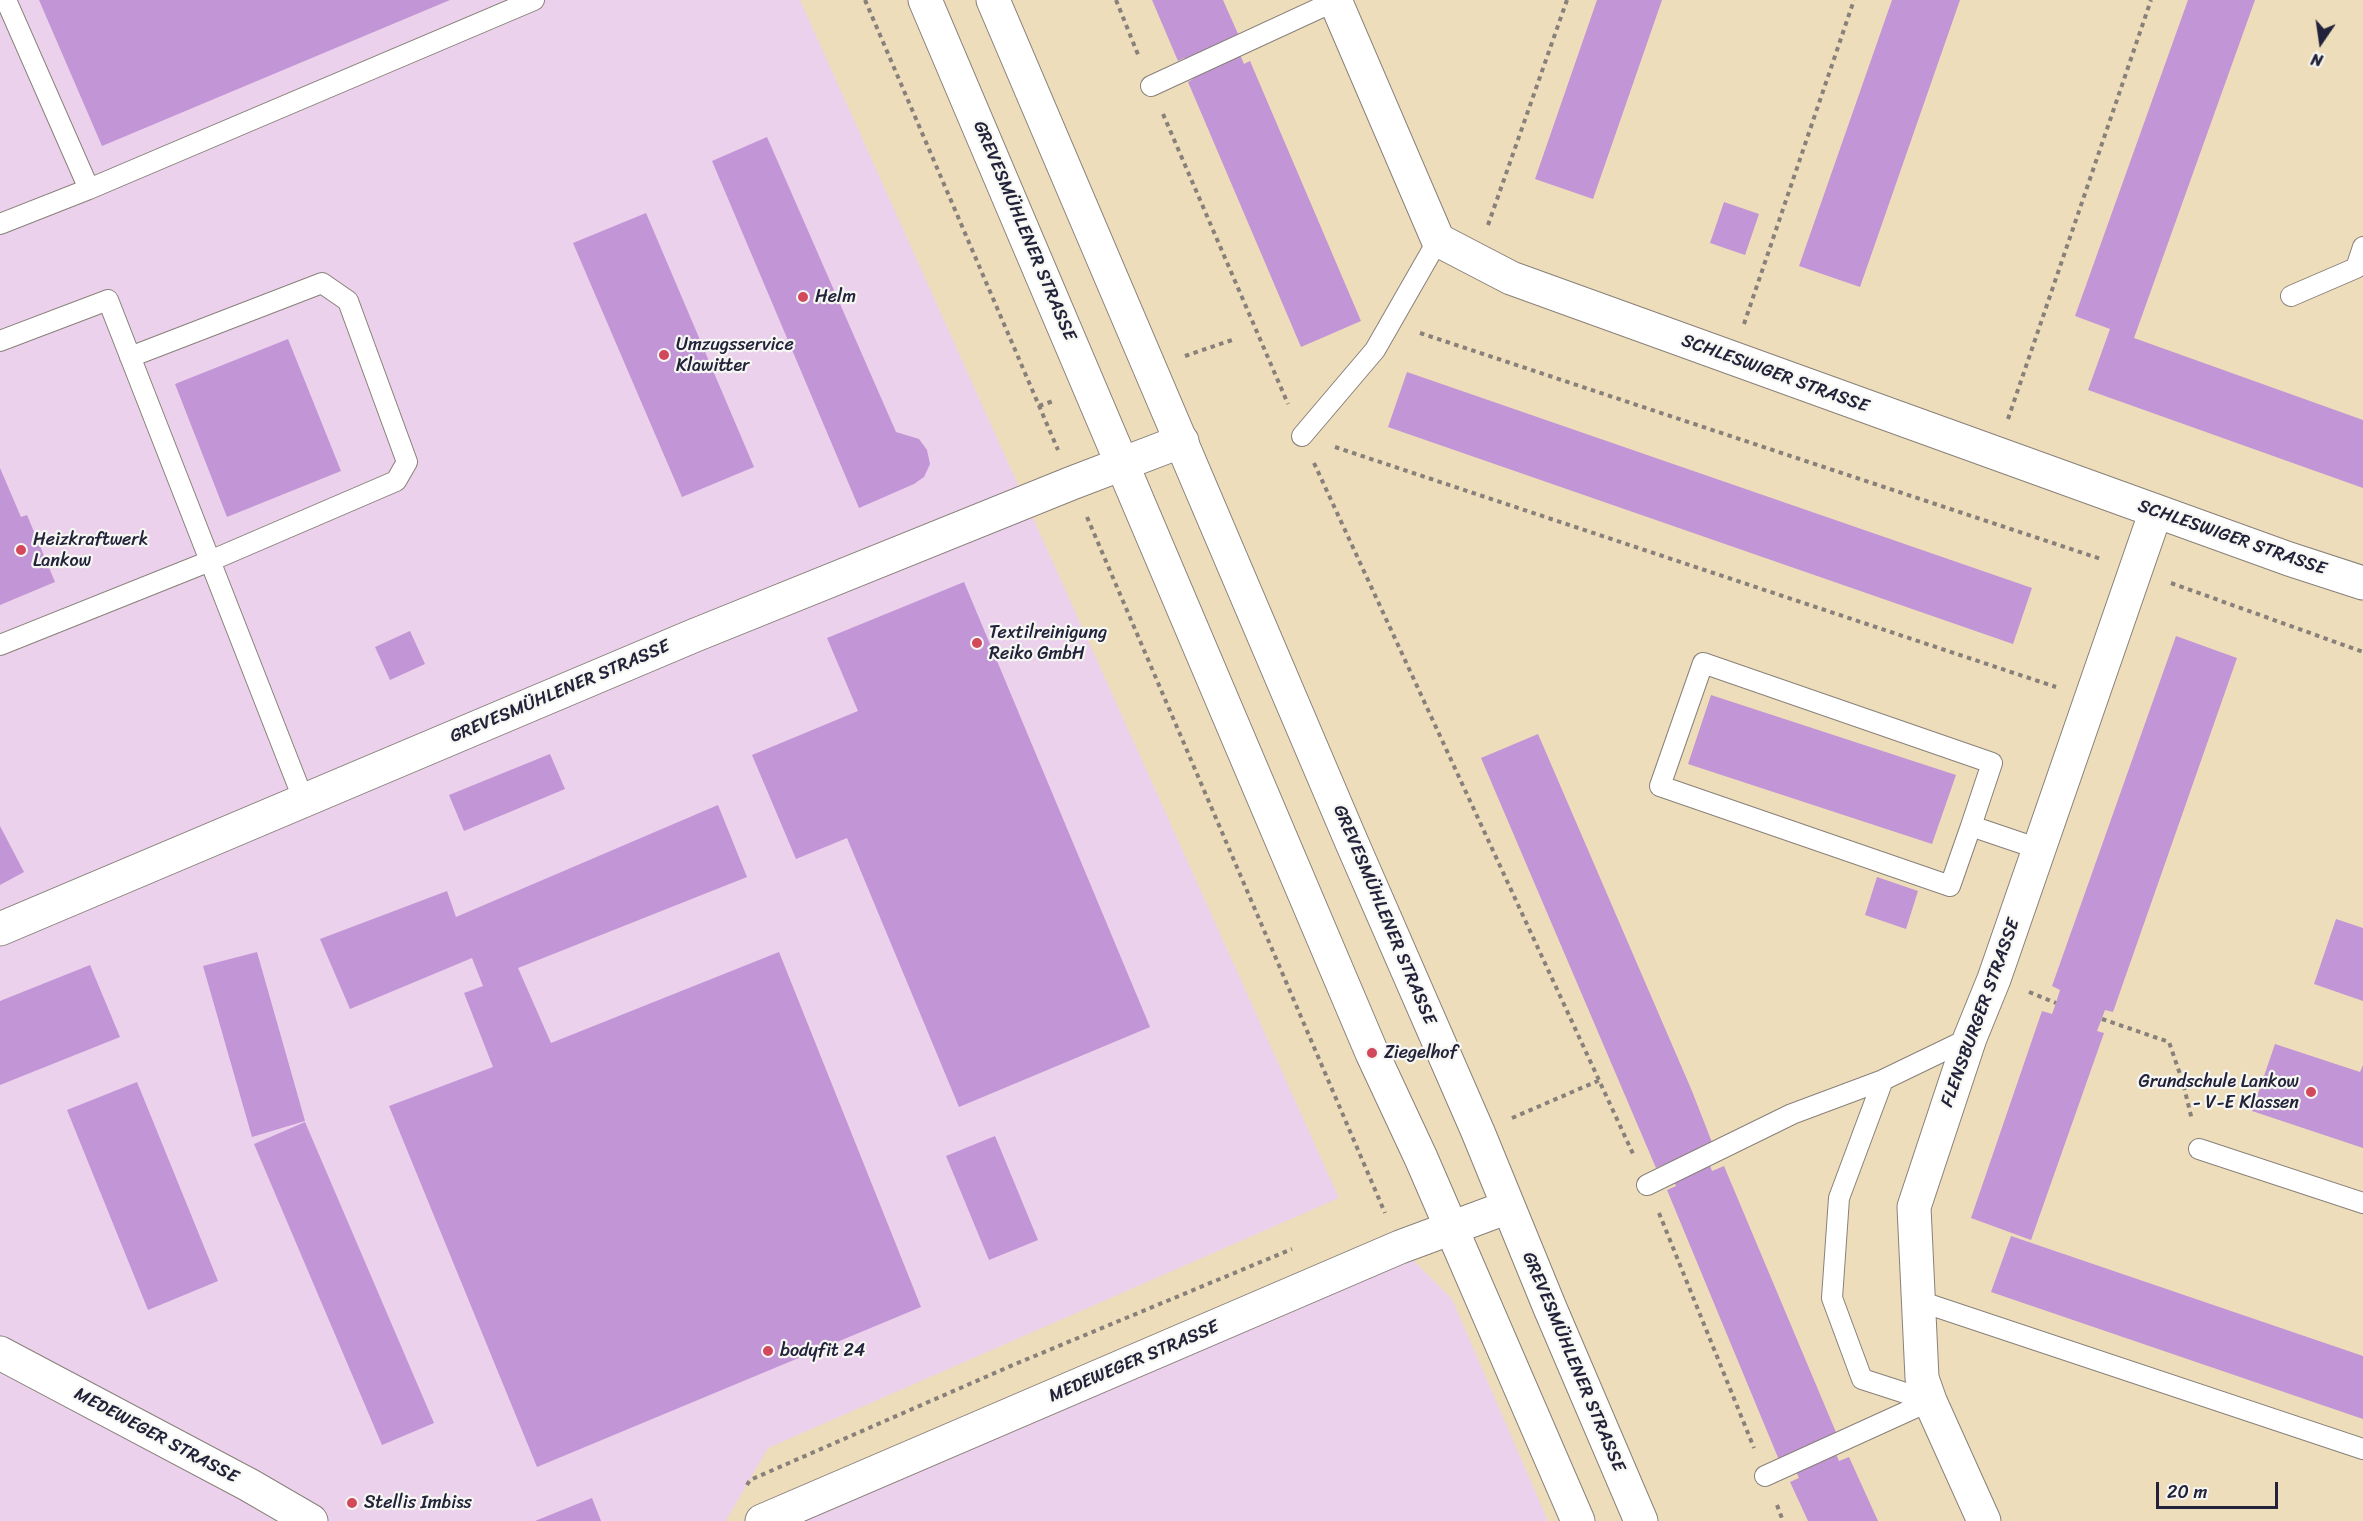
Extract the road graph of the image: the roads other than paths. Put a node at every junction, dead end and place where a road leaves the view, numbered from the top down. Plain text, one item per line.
1 (6, 0) edge
2 (534, 0) edge
3 (925, 0) edge
4 (993, 0) edge
5 (1335, 1) edge
6 (1151, 86) road end
7 (89, 189) junction
8 (0, 224) edge
9 (1438, 240) junction
10 (2363, 247) edge
11 (2291, 296) dead end
12 (0, 341) edge
13 (130, 357) junction
14 (1302, 436) road end
15 (1182, 441) junction
16 (1123, 463) junction
17 (2156, 511) junction
18 (210, 561) junction
19 (2363, 583) edge
20 (0, 645) edge
21 (304, 801) junction
22 (1971, 826) junction
23 (2039, 849) junction
24 (0, 929) edge
25 (1970, 1038) junction
26 (1883, 1080) junction
27 (2199, 1149) road end
28 (1647, 1185) road end
29 (2363, 1203) edge
30 (1508, 1207) junction
31 (1452, 1228) junction
32 (1919, 1301) junction
33 (0, 1353) edge
34 (1930, 1401) junction
35 (2363, 1449) edge
36 (1765, 1476) road end
37 (311, 1521) edge
38 (762, 1521) edge
39 (1578, 1521) edge
40 (1641, 1521) edge
41 (1984, 1521) edge

1 - 7 lane
2 - 7 lane
3 - 16 street, GREVESMÜHLENER STRASSE
4 - 15 street, GREVESMÜHLENER STRASSE
5 - 6 lane
5 - 9 street
7 - 8 lane
9 - 14 lane
9 - 17 street, SCHLESWIGER STRASSE
10 - 11 lane
12 - 13 lane
13 - 18 lane
13 - 18 lane
15 - 16 street, GREVESMÜHLENER STRASSE
15 - 30 street, GREVESMÜHLENER STRASSE
16 - 21 street, GREVESMÜHLENER STRASSE
16 - 31 street, GREVESMÜHLENER STRASSE
17 - 19 street, SCHLESWIGER STRASSE
17 - 23 street, FLENSBURGER STRASSE
18 - 20 lane
18 - 21 lane
21 - 24 street, GREVESMÜHLENER STRASSE
22 - 22 lane
22 - 23 lane
23 - 25 street, FLENSBURGER STRASSE
25 - 26 lane
25 - 32 street, FLENSBURGER STRASSE
26 - 28 lane
26 - 34 lane
27 - 29 lane
30 - 31 street, MEDEWEGER STRASSE
30 - 40 street, GREVESMÜHLENER STRASSE
31 - 38 street, MEDEWEGER STRASSE
31 - 39 street, GREVESMÜHLENER STRASSE
32 - 34 street, FLENSBURGER STRASSE
32 - 35 lane
33 - 37 street, MEDEWEGER STRASSE
34 - 36 lane
34 - 41 street, FLENSBURGER STRASSE

